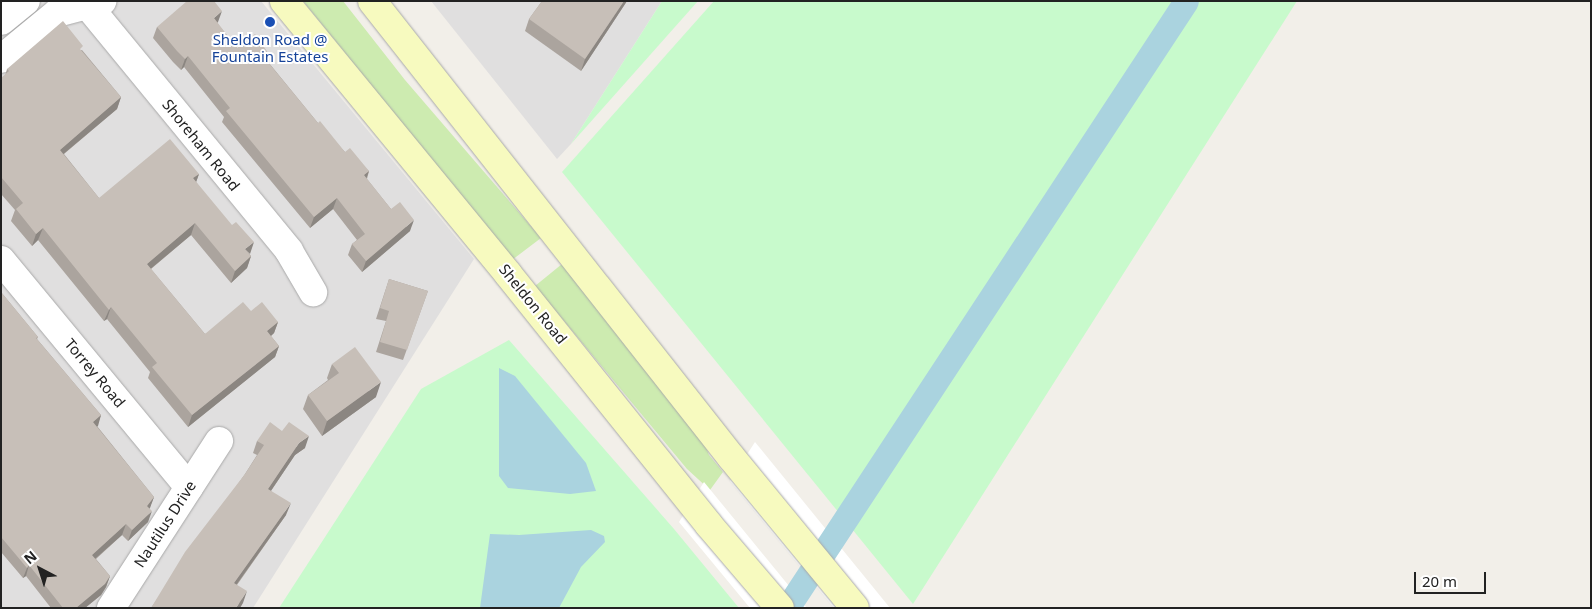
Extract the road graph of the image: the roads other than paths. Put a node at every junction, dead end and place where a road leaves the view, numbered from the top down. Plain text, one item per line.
1 (26, 1) edge
2 (284, 1) edge
3 (372, 1) edge
4 (91, 2) edge
5 (1, 21) edge
6 (1, 58) edge
7 (1, 260) edge
8 (313, 292) dead end
9 (219, 441) dead end
10 (189, 487) junction
11 (110, 608) edge
12 (780, 608) edge
13 (855, 608) edge

1 - 5 street
2 - 12 main road, Sheldon Road
3 - 13 main road
4 - 6 street
4 - 8 street, Shoreham Road
7 - 10 street, Torrey Road
9 - 10 street, Nautilus Drive
10 - 11 street, Nautilus Drive

